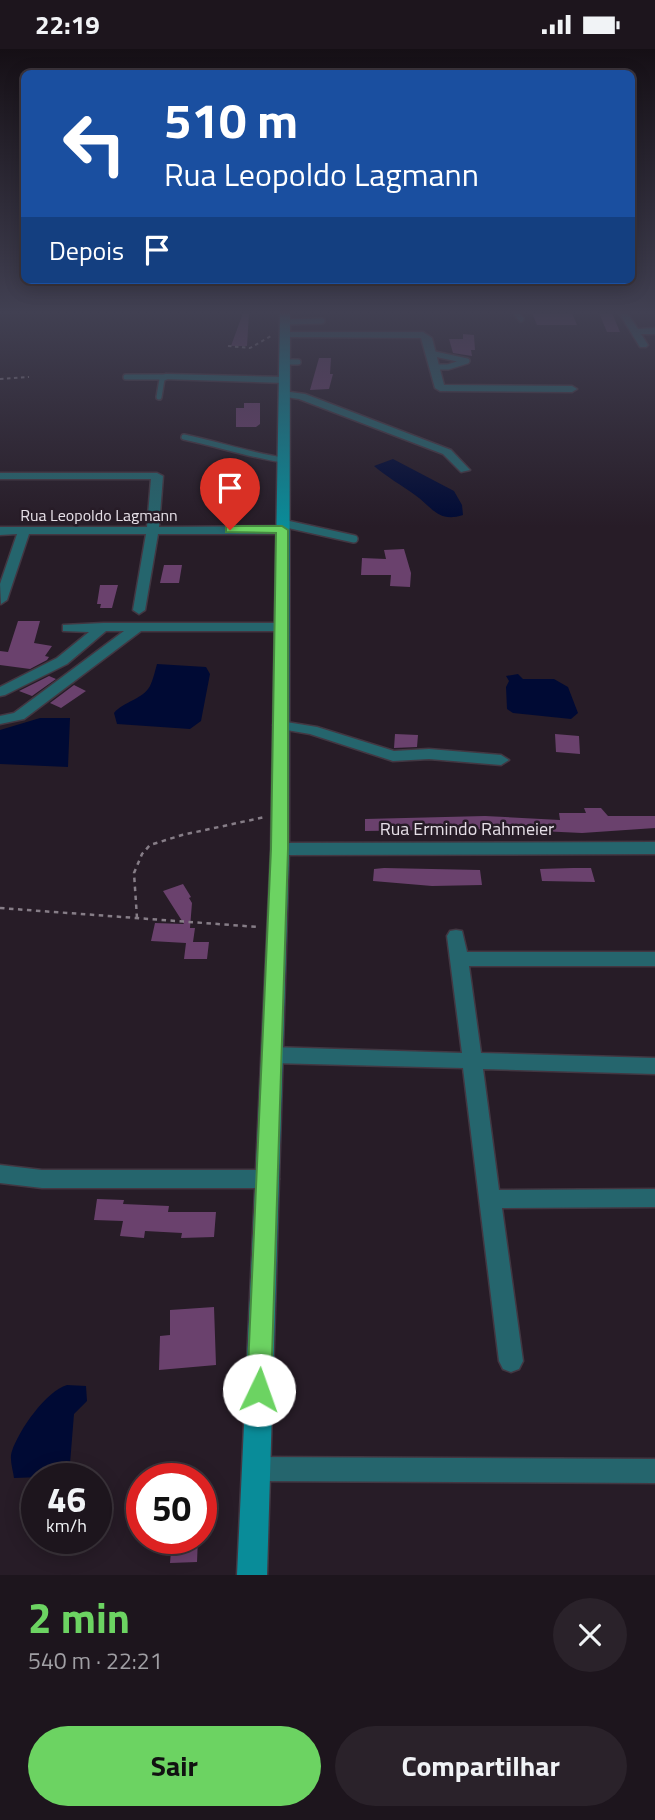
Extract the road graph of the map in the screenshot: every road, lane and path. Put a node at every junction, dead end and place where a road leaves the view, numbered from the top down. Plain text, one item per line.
1 (161, 384) edge
2 (287, 384) edge
3 (293, 384) edge
4 (439, 384) edge
5 (572, 389) dead end
6 (159, 397) dead end
7 (184, 437) dead end
8 (283, 460) junction
9 (465, 470) dead end
10 (0, 477) edge
11 (282, 526) junction
12 (152, 530) junction
13 (0, 531) edge
14 (24, 531) junction
15 (354, 538) dead end
16 (2, 600) edge
17 (139, 610) dead end
18 (103, 627) junction
19 (138, 627) junction
20 (281, 627) junction
21 (68, 628) dead end
22 (0, 692) edge
23 (0, 720) edge
24 (280, 725) junction
25 (501, 760) dead end
26 (280, 814) junction
27 (655, 848) edge
28 (280, 849) junction
29 (0, 908) edge
30 (137, 918) junction
31 (276, 929) junction
32 (456, 936) dead end
33 (459, 959) junction
34 (655, 959) edge
35 (272, 1055) junction
36 (472, 1061) junction
37 (655, 1066) edge
38 (0, 1174) edge
39 (269, 1179) junction
40 (655, 1198) edge
41 (491, 1199) junction
42 (511, 1361) dead end
43 (256, 1469) junction
44 (655, 1471) edge
45 (252, 1575) edge

1 - 6 lane
2 - 8 main road
3 - 9 street
4 - 5 street
7 - 8 lane
8 - 11 main road
10 - 12 street
11 - 12 street, Rua Leopoldo Lagmann
11 - 15 lane
11 - 20 main road
12 - 14 street, Rua Leopoldo Lagmann
12 - 17 street
13 - 14 street, Rua Leopoldo Lagmann
14 - 16 street
18 - 19 street
18 - 21 street
18 - 22 street
19 - 20 street
19 - 23 street
20 - 24 main road
24 - 25 street
24 - 26 main road
26 - 28 main road
26 - 30 path
27 - 28 street, Rua Ermindo Rahmeier
28 - 31 main road
29 - 30 path
30 - 31 path
31 - 35 main road
32 - 33 street
33 - 34 street
33 - 36 street
35 - 36 street
35 - 39 main road
36 - 37 street
36 - 41 street
38 - 39 street
39 - 43 main road
40 - 41 street
41 - 42 street
43 - 44 street
43 - 45 main road

